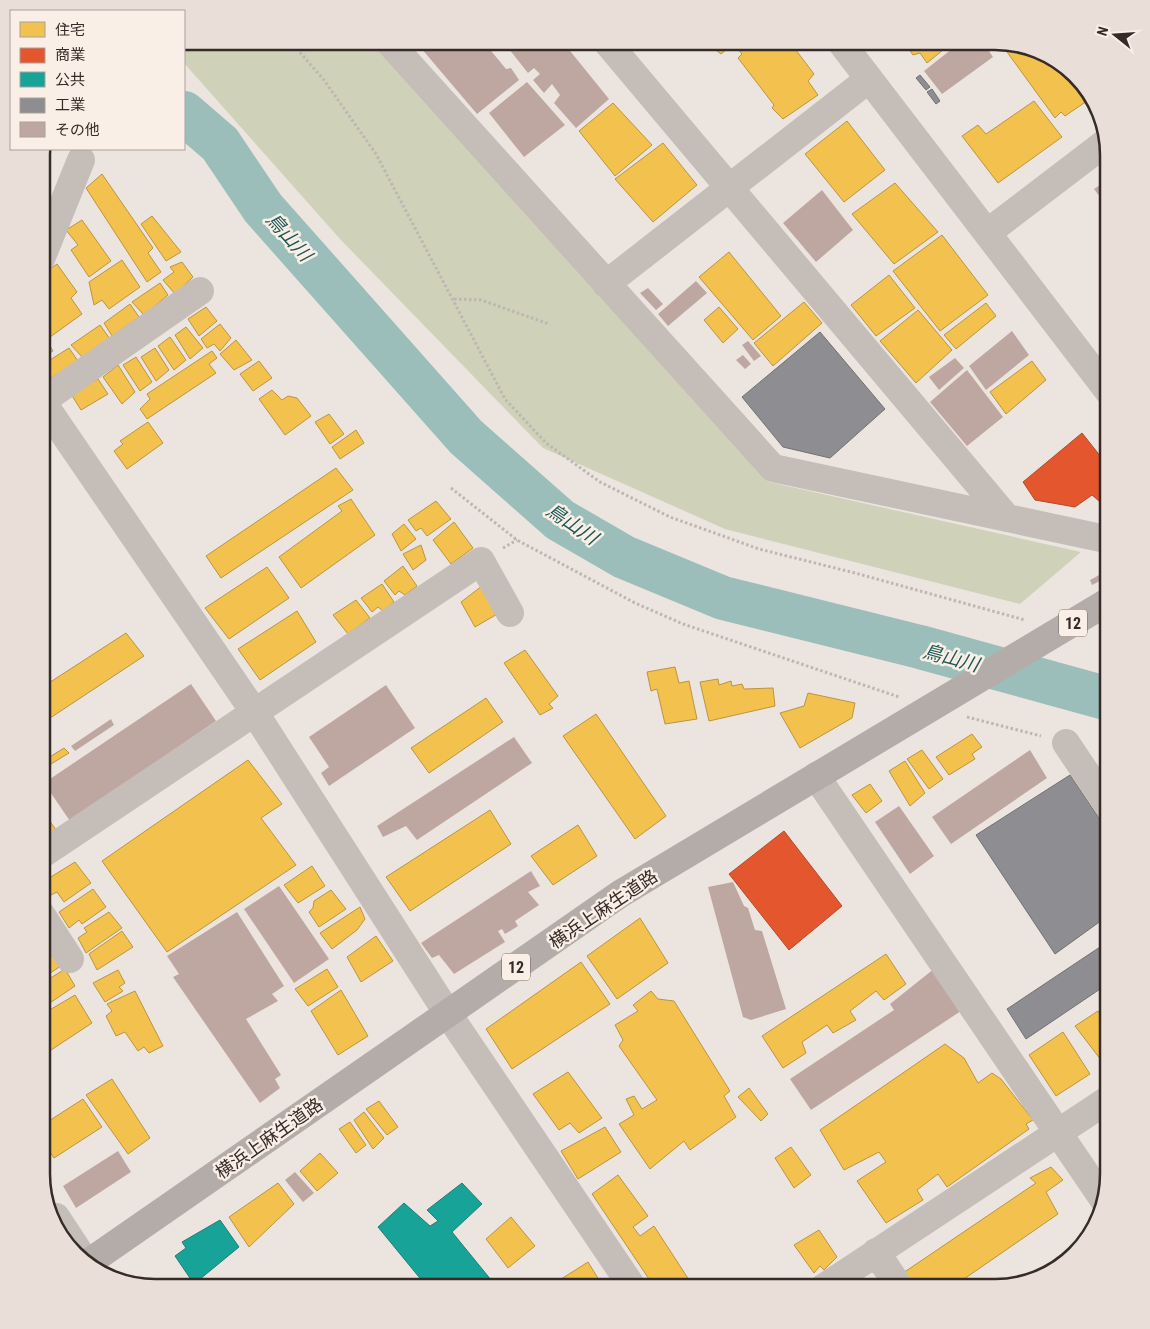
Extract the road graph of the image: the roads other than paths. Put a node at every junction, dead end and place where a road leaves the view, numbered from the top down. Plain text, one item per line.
1 (396, 50) edge
2 (614, 50) edge
3 (847, 50) edge
4 (869, 79) junction
5 (1099, 147) edge
6 (81, 160) dead end
7 (729, 188) junction
8 (987, 233) junction
9 (50, 238) edge
10 (606, 284) junction
11 (200, 291) dead end
12 (1100, 380) edge
13 (50, 395) edge
14 (50, 413) edge
15 (1007, 518) junction
16 (1100, 538) edge
17 (1100, 607) edge
18 (510, 613) dead end
19 (255, 713) junction
20 (1066, 743) road end
21 (816, 776) junction
22 (1100, 794) edge
23 (50, 849) edge
24 (50, 928) edge
25 (70, 958) dead end
26 (448, 1014) junction
27 (1100, 1105) edge
28 (1059, 1134) junction
29 (1098, 1191) edge
30 (876, 1252) junction
31 (94, 1259) edge
32 (627, 1279) edge
33 (836, 1279) edge
34 (894, 1279) edge

1 - 10 street
2 - 7 street
3 - 4 street
4 - 7 street
4 - 8 street
5 - 8 street
6 - 9 street
7 - 10 street
7 - 15 street
8 - 12 street
10 - 15 street
11 - 13 street
14 - 19 street
15 - 16 street
17 - 21 main road, 横浜上麻生道路 / 12
18 - 19 street
19 - 23 street
19 - 26 street
20 - 22 street
21 - 26 main road, 横浜上麻生道路 / 12
21 - 28 street
24 - 25 street
26 - 31 main road, 横浜上麻生道路 / 12
26 - 32 street
27 - 28 street
28 - 29 street
28 - 30 street
30 - 33 street
30 - 34 street

